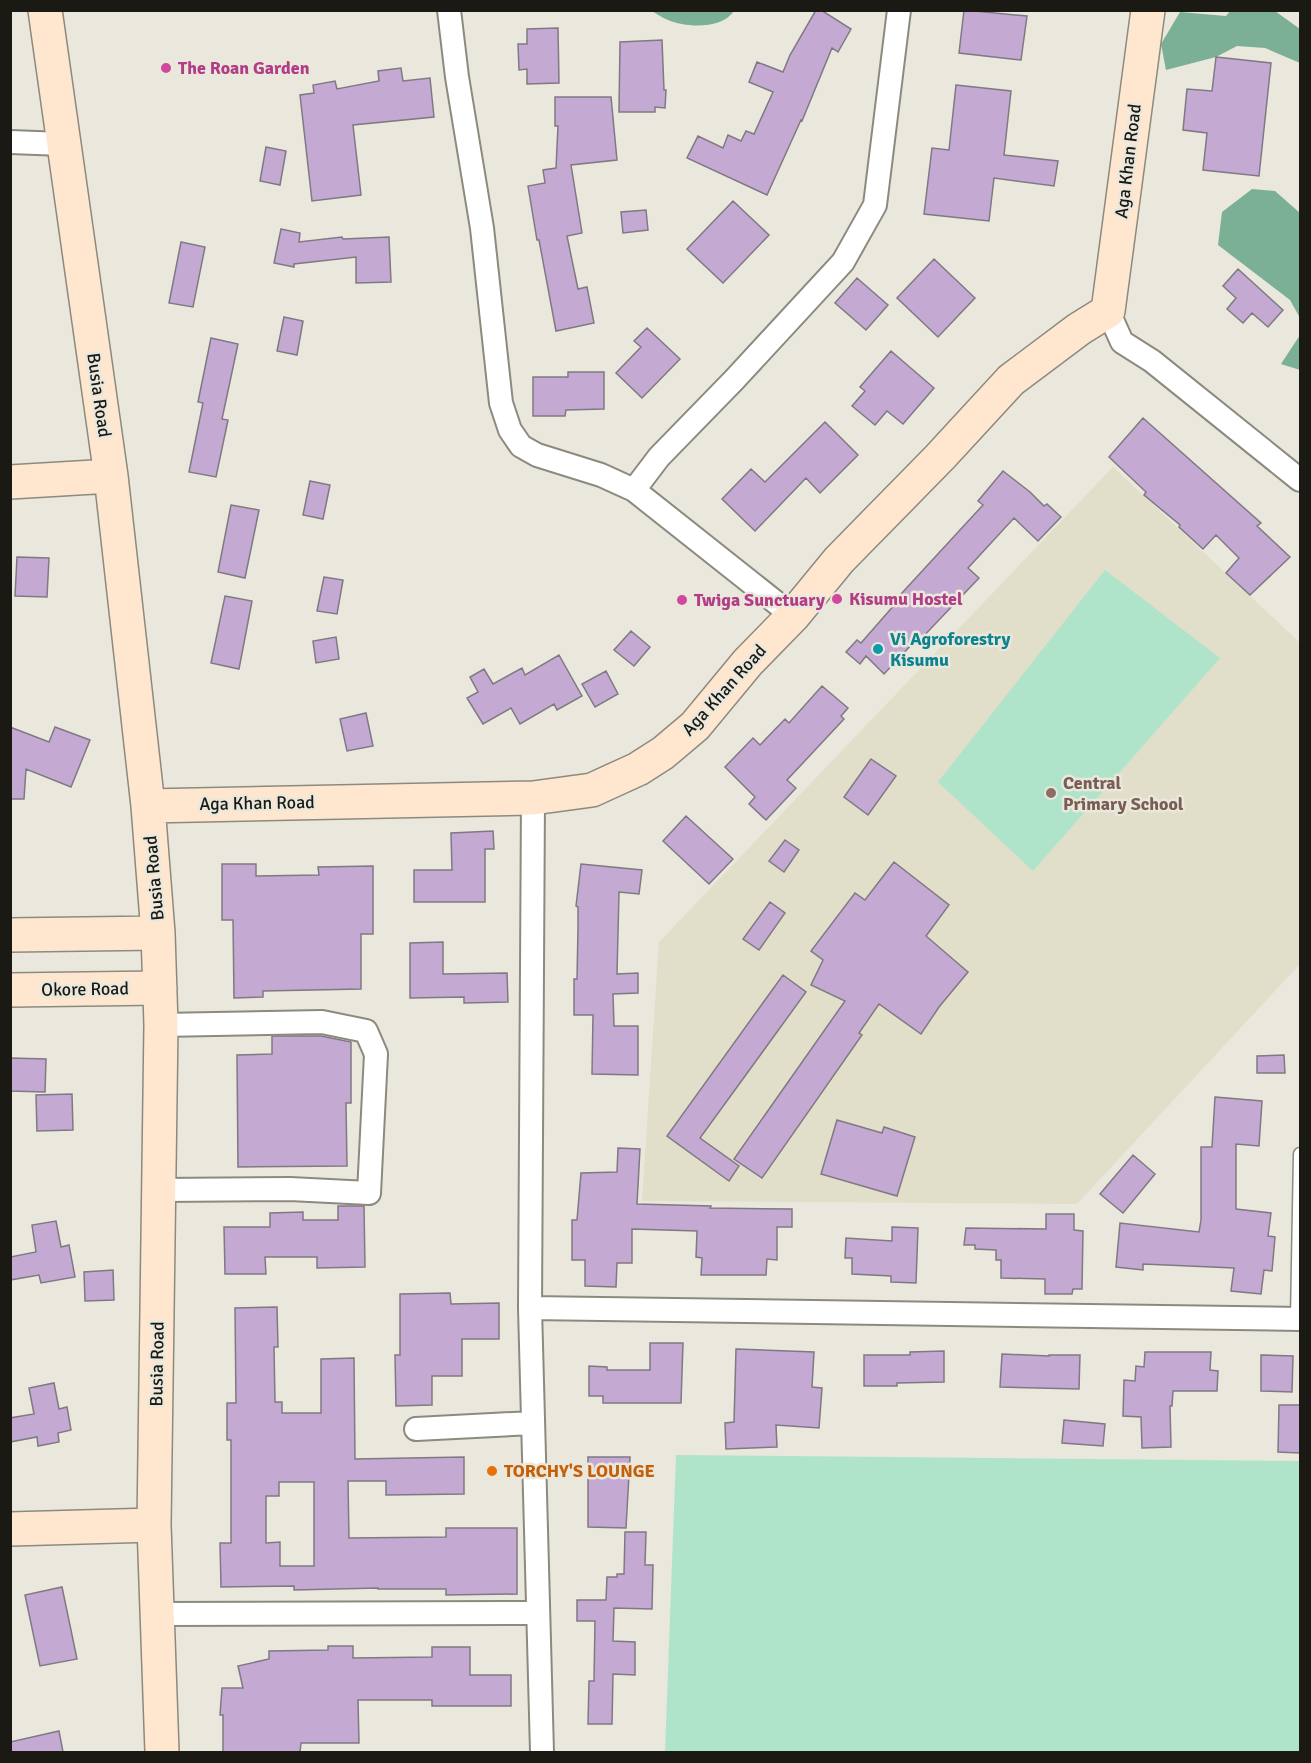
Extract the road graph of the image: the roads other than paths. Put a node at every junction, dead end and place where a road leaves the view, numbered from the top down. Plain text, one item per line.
1 (45, 10) edge
2 (449, 10) edge
3 (899, 10) edge
4 (1148, 10) edge
5 (11, 141) edge
6 (63, 144) junction
7 (1108, 312) junction
8 (111, 476) junction
9 (1300, 480) edge
10 (10, 482) edge
11 (634, 490) junction
12 (793, 616) junction
13 (533, 798) junction
14 (148, 806) junction
15 (158, 933) junction
16 (10, 935) edge
17 (160, 988) junction
18 (10, 990) edge
19 (162, 1025) junction
20 (1300, 1154) edge
21 (160, 1190) junction
22 (530, 1308) junction
23 (1299, 1319) edge
24 (532, 1423) junction
25 (416, 1429) dead end
26 (154, 1525) junction
27 (10, 1529) edge
28 (538, 1613) junction
29 (158, 1614) junction
30 (162, 1752) edge
31 (542, 1752) edge

1 - 6 street, Busia Road
2 - 11 street
3 - 11 street
4 - 7 street, Aga Khan Road
5 - 6 street
6 - 8 street, Busia Road
7 - 9 street
7 - 12 street, Aga Khan Road
8 - 10 street
8 - 14 street, Busia Road
11 - 12 street
12 - 13 street, Aga Khan Road
13 - 14 street, Aga Khan Road
13 - 22 street
14 - 15 street, Busia Road
15 - 16 street
15 - 17 street, Busia Road
17 - 18 street, Okore Road
17 - 19 street, Busia Road
19 - 21 street, Busia Road
19 - 21 street
20 - 23 lane
21 - 26 street, Busia Road
22 - 23 street
22 - 24 street
24 - 25 street
24 - 28 street
26 - 27 street
26 - 29 street, Busia Road
28 - 29 street
28 - 31 street
29 - 30 street, Busia Road

